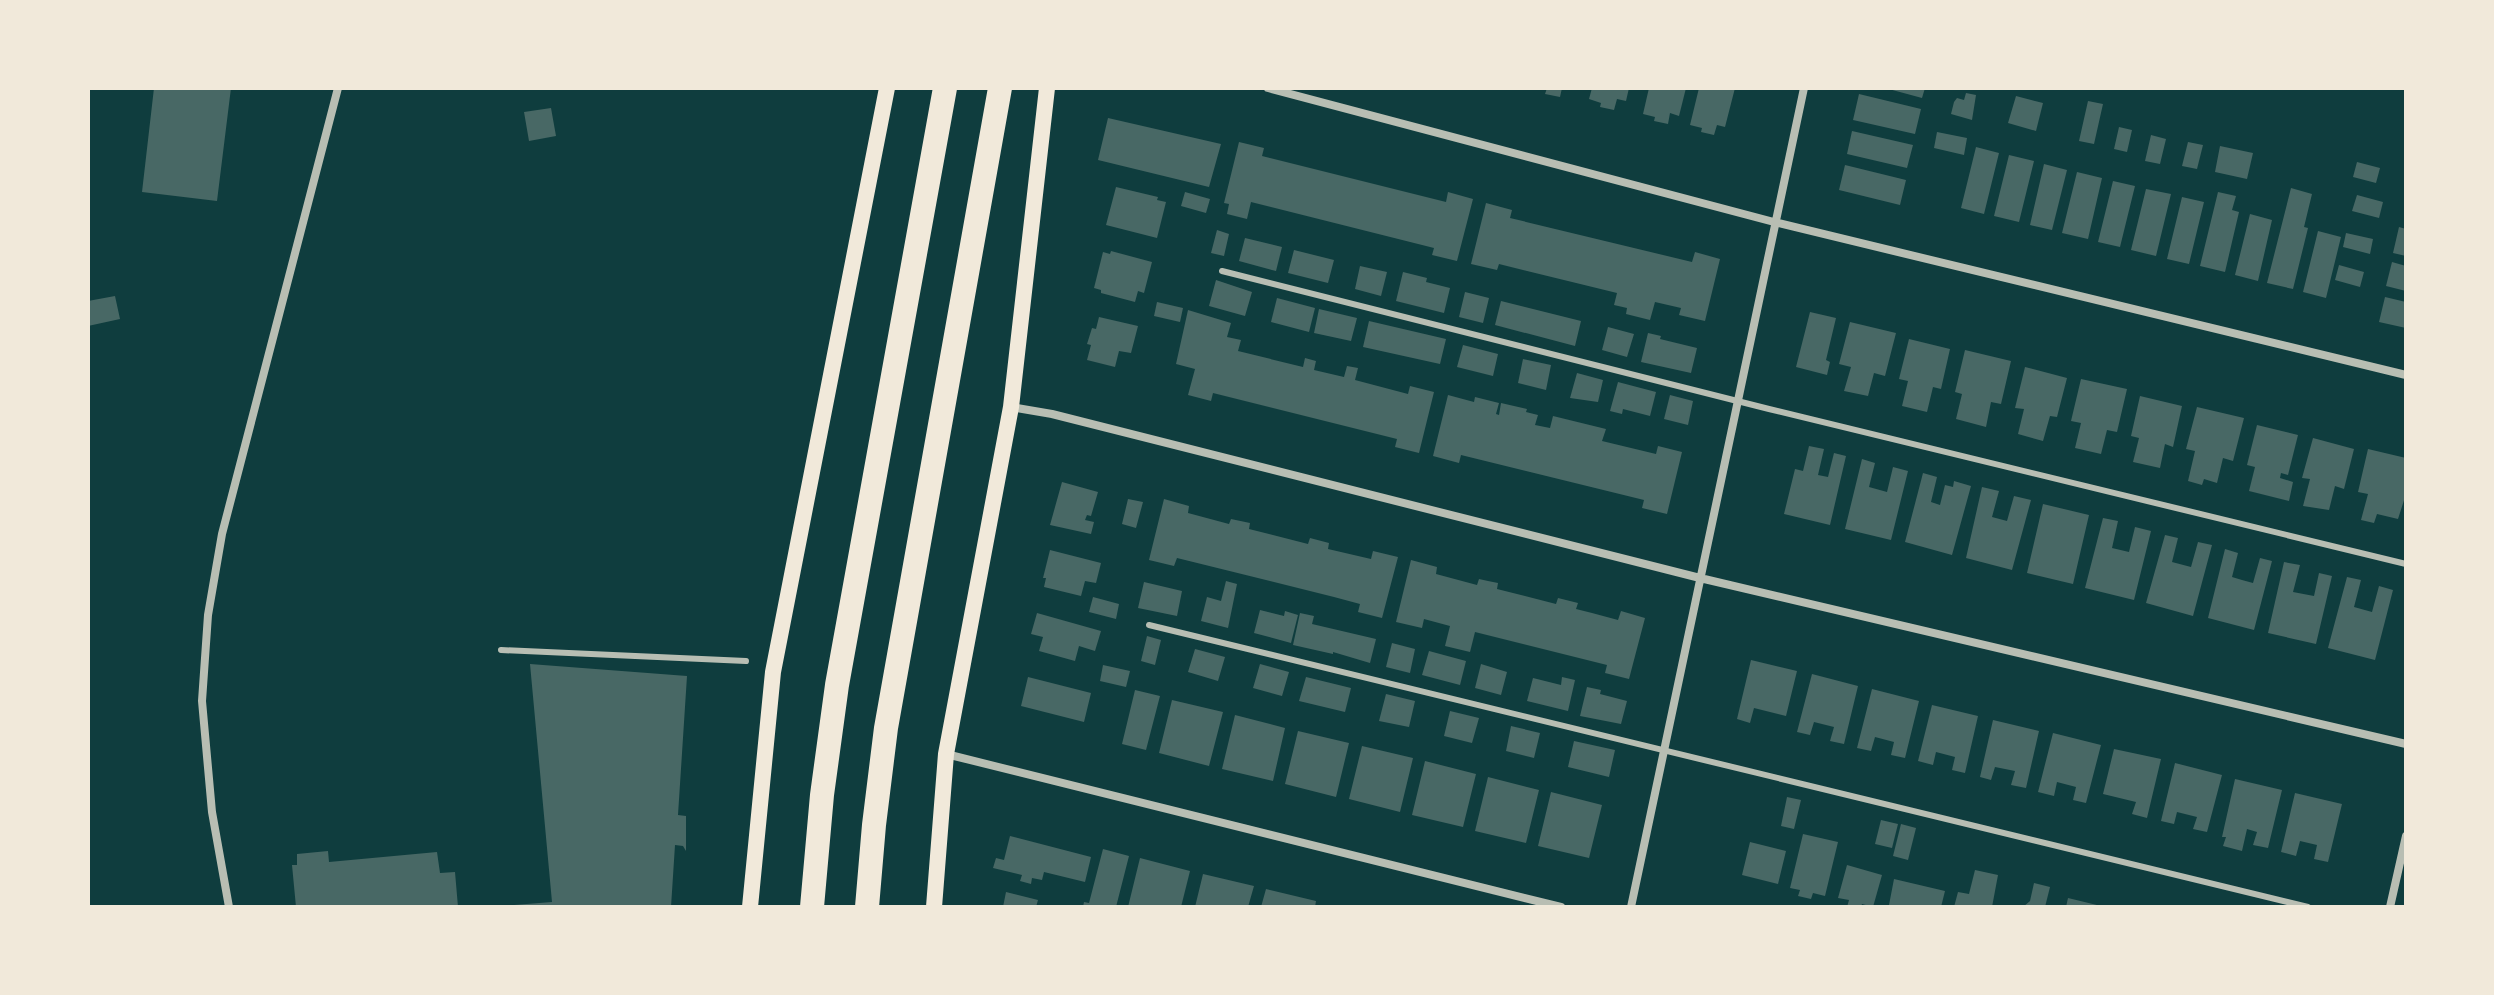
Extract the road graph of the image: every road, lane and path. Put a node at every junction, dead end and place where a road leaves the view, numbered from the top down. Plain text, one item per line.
1 (338, 88) edge
2 (887, 88) edge
3 (945, 88) edge
4 (1000, 88) edge
5 (1047, 88) edge
6 (1268, 88) edge
7 (1804, 88) edge
8 (1774, 222) junction
9 (1222, 271) dead end
10 (2406, 375) edge
11 (1737, 400) junction
12 (1011, 407) junction
13 (2406, 564) edge
14 (1700, 578) junction
15 (1149, 625) dead end
16 (501, 650) dead end
17 (746, 661) dead end
18 (2406, 744) edge
19 (1664, 752) junction
20 (946, 754) junction
21 (2406, 836) edge
22 (229, 907) edge
23 (750, 907) edge
24 (812, 907) edge
25 (867, 907) edge
26 (934, 907) edge
27 (1561, 907) edge
28 (1631, 907) edge
29 (2308, 907) edge
30 (2390, 907) edge

1 - 22 street
2 - 23 main road
3 - 24 highway
4 - 25 highway
5 - 12 main road
6 - 8 street
7 - 8 street
8 - 10 street
8 - 11 street
9 - 11 lane
11 - 13 lane
11 - 14 street
12 - 14 street
12 - 20 main road
14 - 18 street
14 - 19 street
15 - 19 lane
16 - 17 lane
19 - 28 street
19 - 29 lane
20 - 26 main road
20 - 27 street
21 - 30 street

